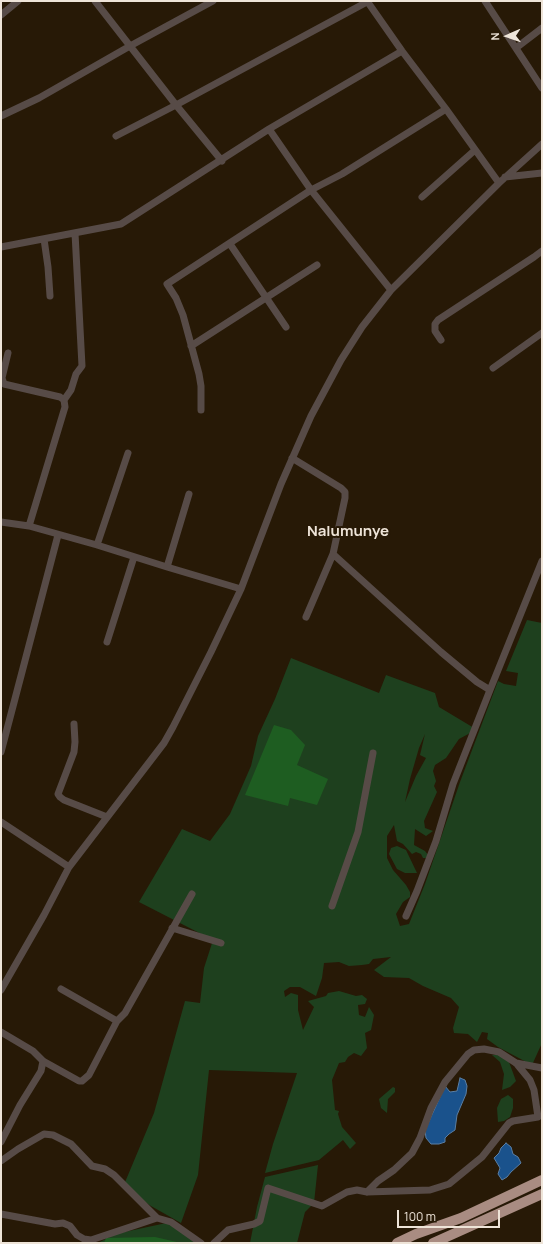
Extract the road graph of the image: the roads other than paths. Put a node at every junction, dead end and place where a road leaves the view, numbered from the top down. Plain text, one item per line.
1 (18, 1) edge
2 (95, 1) edge
3 (213, 1) edge
4 (367, 1) edge
5 (485, 1) edge
6 (1, 16) edge
7 (542, 28) edge
8 (130, 46) junction
9 (516, 48) junction
10 (402, 51) junction
11 (542, 88) edge
12 (176, 105) junction
13 (446, 109) junction
14 (1, 116) edge
15 (269, 129) junction
16 (116, 136) dead end
17 (542, 144) edge
18 (475, 150) junction
19 (222, 161) junction
20 (542, 173) edge
21 (505, 178) junction
22 (499, 183) junction
23 (311, 190) junction
24 (422, 197) dead end
25 (75, 233) junction
26 (44, 239) junction
27 (230, 244) junction
28 (1, 248) edge
29 (542, 251) edge
30 (317, 265) dead end
31 (391, 290) junction
32 (50, 296) dead end
33 (266, 299) junction
34 (286, 327) dead end
35 (542, 333) edge
36 (441, 340) dead end
37 (191, 346) junction
38 (8, 353) dead end
39 (494, 368) dead end
40 (64, 400) junction
41 (201, 410) dead end
42 (128, 453) dead end
43 (292, 458) junction
44 (189, 494) dead end
45 (1, 522) edge
46 (30, 526) junction
47 (58, 535) junction
48 (97, 545) junction
49 (333, 554) junction
50 (134, 557) junction
51 (542, 561) edge
52 (167, 567) junction
53 (241, 588) junction
54 (306, 617) dead end
55 (107, 642) dead end
56 (490, 690) junction
57 (74, 724) dead end
58 (1, 752) edge
59 (373, 753) dead end
60 (107, 817) junction
61 (1, 822) edge
62 (69, 867) junction
63 (192, 894) dead end
64 (332, 906) dead end
65 (406, 916) dead end
66 (172, 928) junction
67 (221, 943) dead end
68 (61, 989) dead end
69 (1, 990) edge
70 (117, 1021) junction
71 (1, 1032) edge
72 (43, 1061) junction
73 (516, 1063) junction
74 (542, 1068) edge
75 (540, 1117) edge
76 (1, 1142) edge
77 (1, 1160) edge
78 (542, 1180) edge
79 (367, 1192) junction
80 (542, 1194) edge
81 (1, 1214) edge
82 (157, 1218) junction
83 (201, 1243) edge
84 (214, 1243) edge
85 (397, 1243) edge
86 (433, 1243) edge

1 - 6 street
2 - 8 street
3 - 8 street
4 - 10 street
4 - 12 street
5 - 9 street
7 - 9 street
8 - 12 street
8 - 14 street
9 - 11 street
10 - 13 street
10 - 15 street
12 - 16 street
12 - 19 street
13 - 18 street
13 - 23 street
15 - 19 street
15 - 23 street
17 - 21 street
18 - 22 street
18 - 24 street
19 - 25 street
20 - 21 street
21 - 22 street
22 - 31 street
23 - 27 street
23 - 31 street
25 - 26 street
25 - 40 street
26 - 28 street
26 - 32 street
27 - 33 street
27 - 37 street
29 - 36 street
30 - 33 street
31 - 43 street
33 - 34 street
33 - 37 street
35 - 39 street
37 - 41 street
38 - 40 street
40 - 46 street
42 - 48 street
43 - 49 street
43 - 53 street
44 - 52 street
45 - 46 street
46 - 47 street
47 - 48 street
47 - 58 street
48 - 50 street
49 - 54 street
49 - 56 street
50 - 52 street
50 - 55 street
51 - 56 street
52 - 53 street
53 - 60 street
56 - 65 street
57 - 60 street
59 - 64 street
60 - 62 street
61 - 62 street
62 - 69 street
63 - 66 street
66 - 67 street
66 - 70 street
68 - 70 street
70 - 72 street
71 - 72 street
72 - 76 street
73 - 74 street
73 - 75 street
73 - 79 street
75 - 79 street
77 - 82 street
78 - 85 highway
79 - 84 street
80 - 86 highway
81 - 82 street
82 - 83 street

